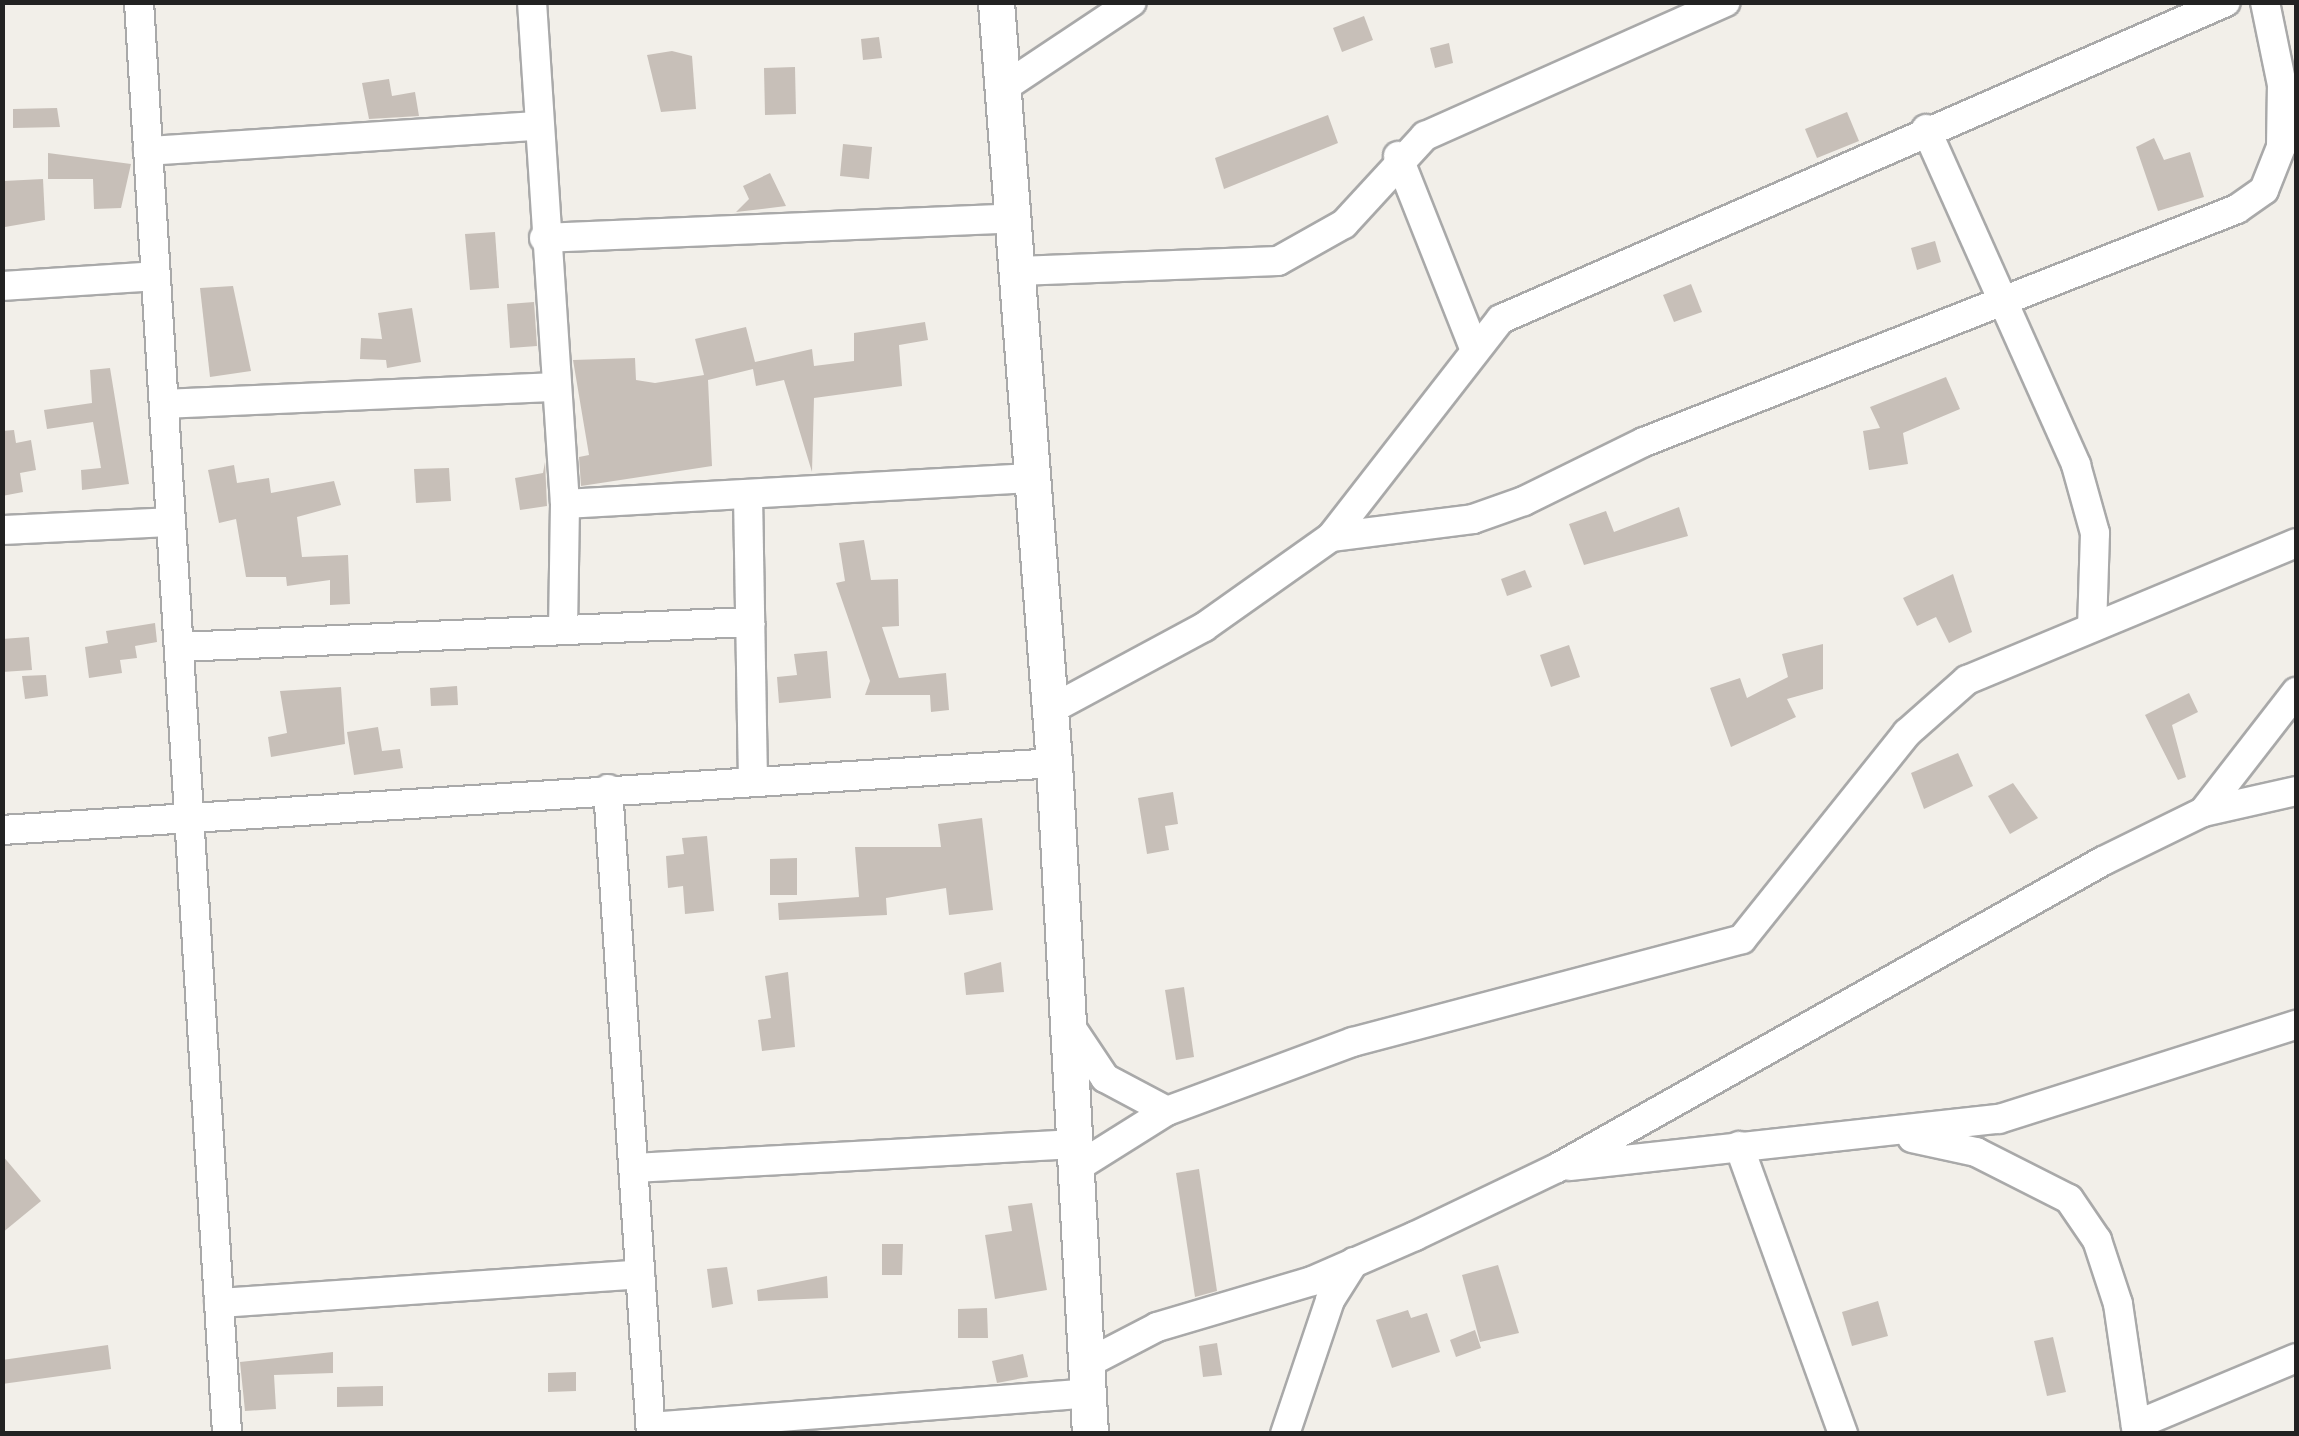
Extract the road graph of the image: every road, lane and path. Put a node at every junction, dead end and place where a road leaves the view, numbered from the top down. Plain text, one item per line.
1 (139, 2) edge
2 (532, 2) edge
3 (996, 2) edge
4 (1132, 2) edge
5 (1726, 2) edge
6 (2226, 2) edge
7 (2265, 2) edge
8 (1006, 86) junction
9 (538, 126) junction
10 (1926, 130) junction
11 (148, 151) junction
12 (1398, 156) junction
13 (1014, 218) junction
14 (544, 238) junction
15 (1018, 270) junction
16 (156, 276) junction
17 (2, 286) edge
18 (2005, 301) junction
19 (1473, 345) junction
20 (554, 387) junction
21 (166, 404) junction
22 (1030, 478) junction
23 (748, 494) junction
24 (565, 504) junction
25 (171, 522) junction
26 (2, 530) edge
27 (1331, 537) junction
28 (2296, 542) edge
29 (750, 622) junction
30 (2092, 627) junction
31 (563, 630) junction
32 (179, 647) junction
33 (2296, 692) edge
34 (1050, 710) junction
35 (1054, 763) junction
36 (753, 779) junction
37 (608, 789) junction
38 (2296, 791) edge
39 (2204, 812) junction
40 (190, 817) junction
41 (2, 830) edge
42 (1061, 1010) junction
43 (2296, 1024) edge
44 (1167, 1111) junction
45 (1891, 1134) junction
46 (1739, 1146) junction
47 (1076, 1156) junction
48 (634, 1168) junction
49 (1557, 1168) junction
50 (1354, 1262) junction
51 (640, 1274) junction
52 (220, 1303) junction
53 (2296, 1358) edge
54 (1087, 1378) junction
55 (871, 1421) edge
56 (2136, 1429) edge
57 (651, 1430) edge
58 (228, 1434) edge
59 (1090, 1434) edge
60 (1285, 1434) edge
61 (1843, 1434) edge

1 - 11 street
2 - 9 street
3 - 8 street
4 - 8 street
5 - 12 street
6 - 10 street
7 - 18 street
8 - 13 street
9 - 11 street
9 - 14 street
10 - 18 street
10 - 19 street
11 - 16 street
12 - 15 street
12 - 19 street
13 - 14 street
13 - 15 street
14 - 20 street
15 - 22 street
16 - 17 street
16 - 21 street
18 - 27 street
18 - 30 street
19 - 27 street
20 - 21 street
20 - 24 street
21 - 25 street
22 - 23 street
22 - 34 street
23 - 24 street
23 - 29 street
24 - 31 street
25 - 26 street
25 - 32 street
27 - 34 street
28 - 30 street
29 - 31 street
29 - 36 street
30 - 44 street
31 - 32 street
32 - 40 street
33 - 39 street
34 - 35 street
35 - 36 street
35 - 42 street
36 - 37 street
37 - 40 street
37 - 48 street
38 - 39 street
39 - 49 street
40 - 41 street
40 - 52 street
42 - 44 street
42 - 47 street
43 - 45 street
44 - 47 street
45 - 46 street
45 - 56 street
46 - 49 street
46 - 61 street
47 - 48 street
47 - 54 street
48 - 51 street
49 - 50 street
50 - 54 street
50 - 60 street
51 - 52 street
51 - 57 street
52 - 58 street
53 - 56 street
54 - 55 street
54 - 59 street
55 - 57 street

